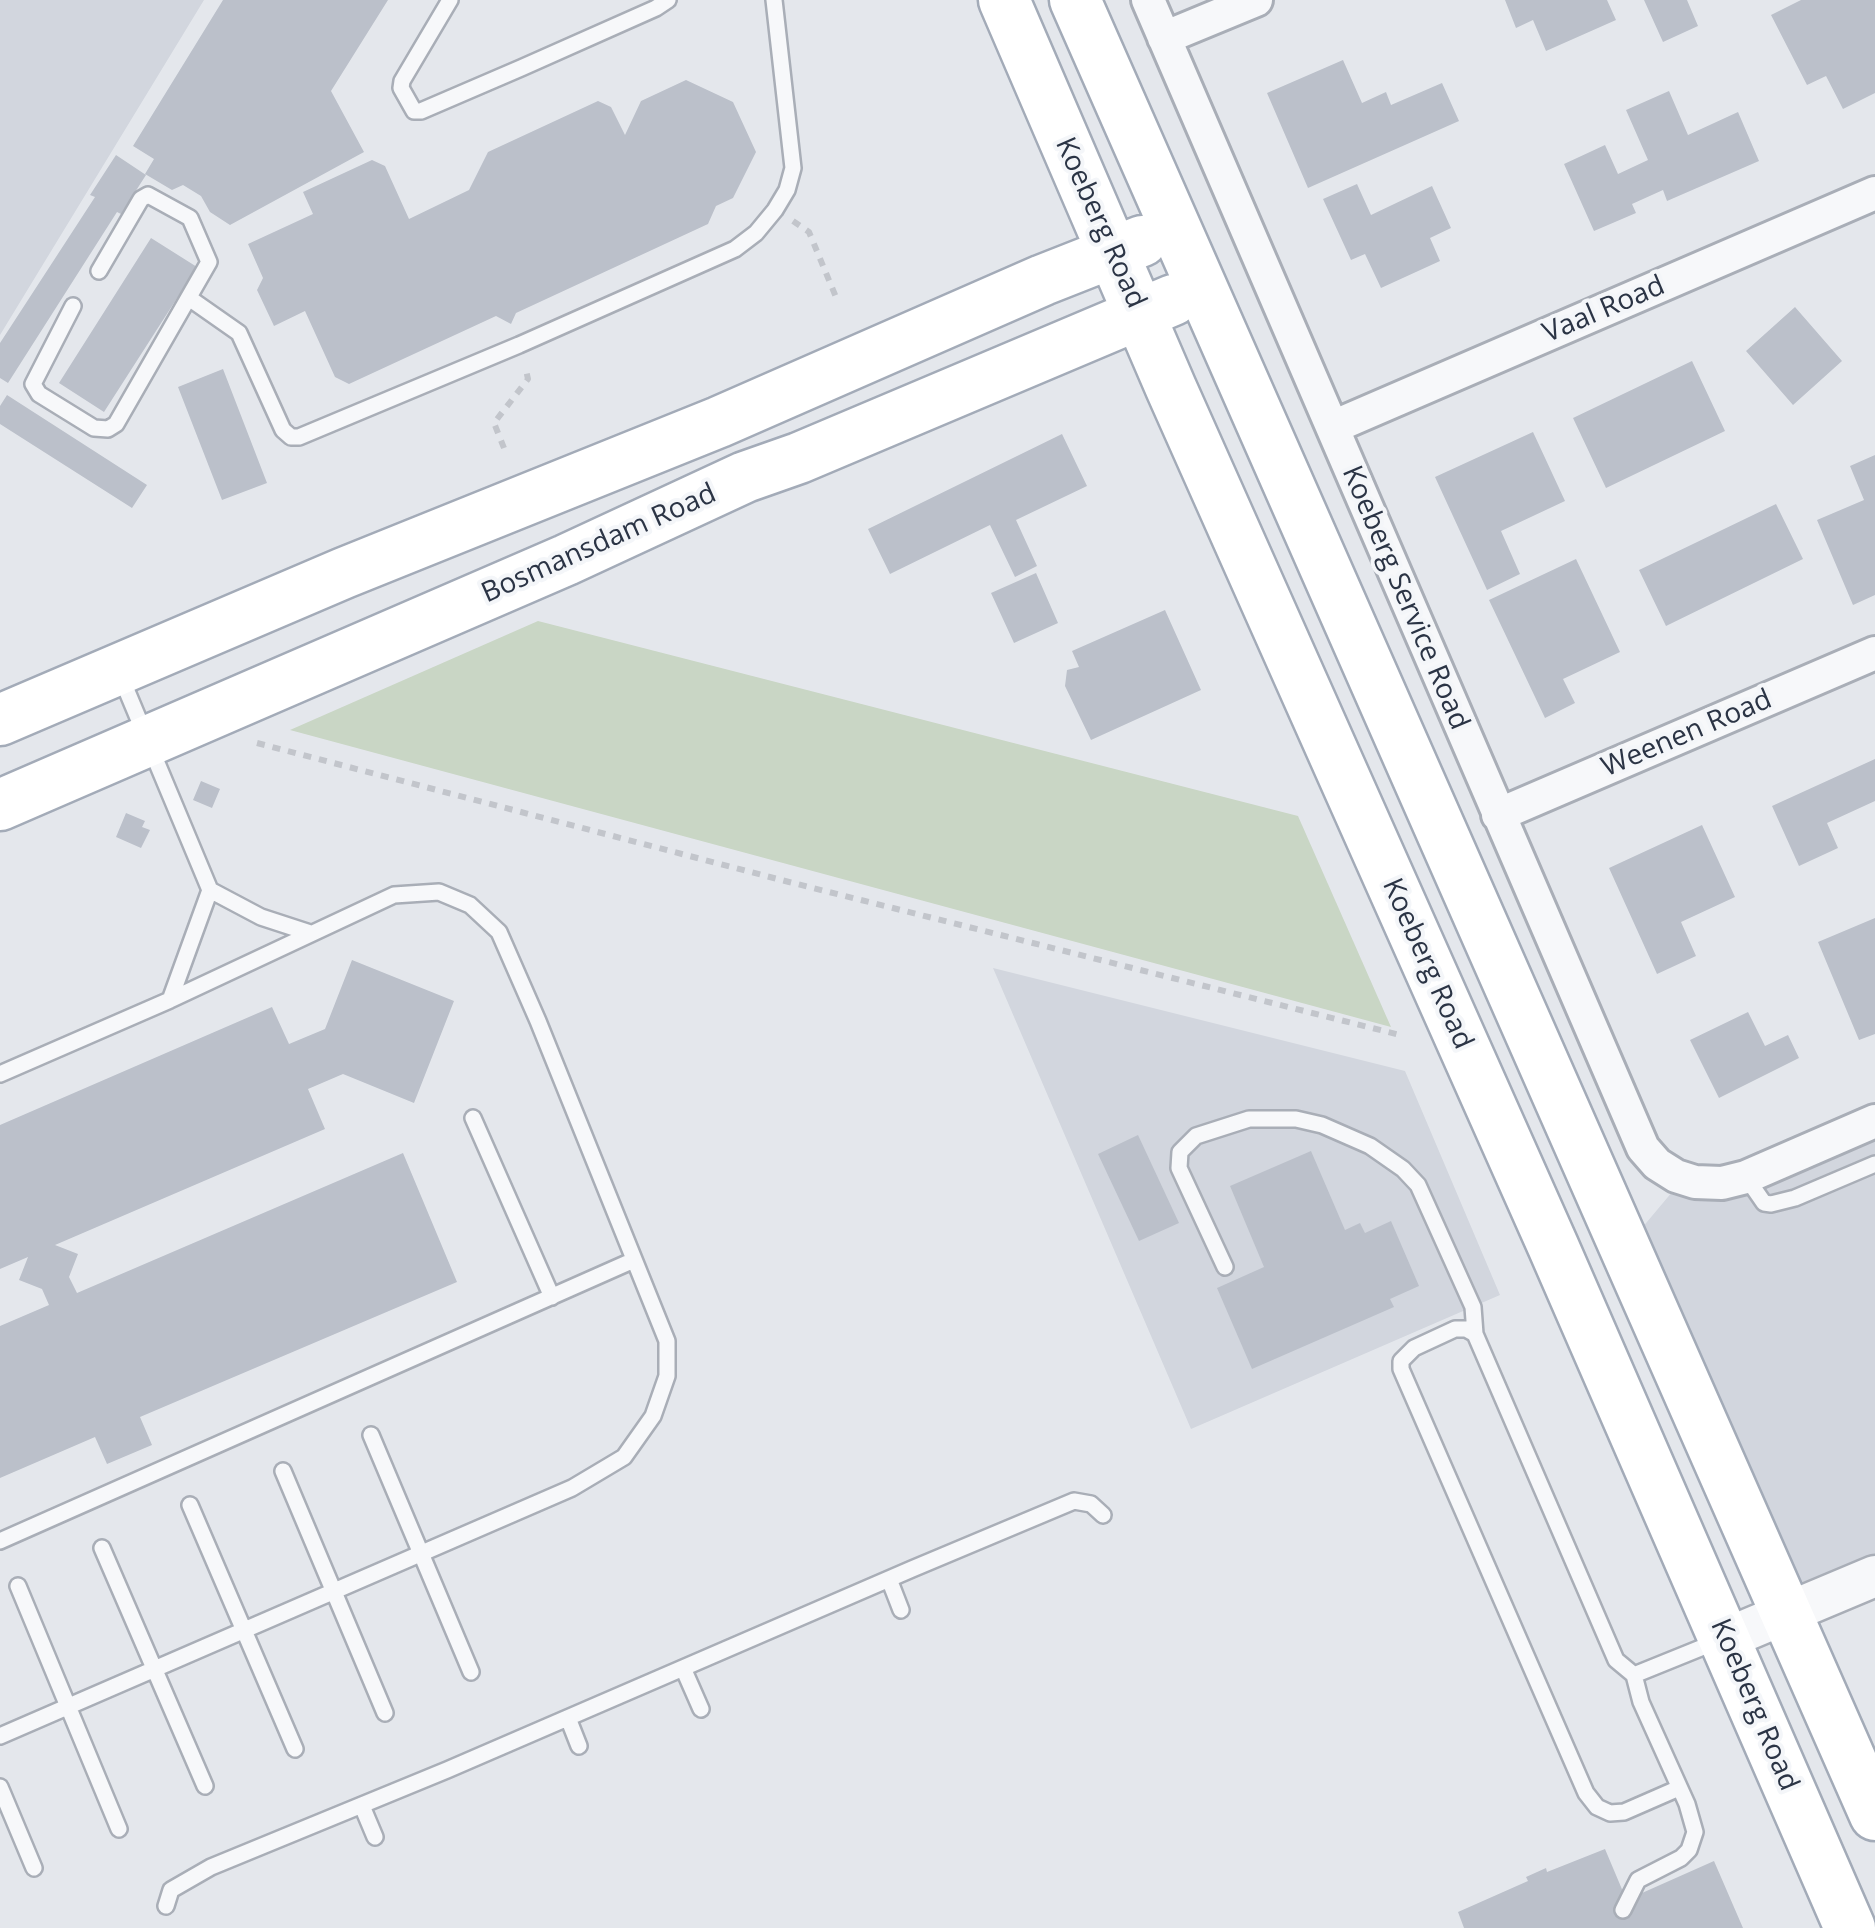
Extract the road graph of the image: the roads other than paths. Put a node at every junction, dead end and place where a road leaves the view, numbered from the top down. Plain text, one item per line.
1 (450, 0) edge
2 (668, 0) edge
3 (774, 0) edge
4 (1004, 0) edge
5 (1075, 0) edge
6 (1148, 0) edge
7 (1256, 0) edge
8 (1164, 38) junction
9 (1875, 193) edge
10 (1174, 227) junction
11 (1115, 253) junction
12 (98, 272) dead end
13 (1200, 288) junction
14 (188, 298) junction
15 (73, 306) dead end
16 (1141, 314) junction
17 (1333, 427) junction
18 (1875, 653) edge
19 (117, 668) junction
20 (0, 720) edge
21 (147, 742) junction
22 (0, 805) edge
23 (1498, 816) junction
24 (210, 890) junction
25 (310, 933) junction
26 (170, 1000) junction
27 (0, 1074) edge
28 (473, 1118) dead end
29 (1875, 1121) edge
30 (1875, 1164) edge
31 (1746, 1177) junction
32 (634, 1260) junction
33 (1226, 1267) dead end
34 (552, 1297) junction
35 (1474, 1334) junction
36 (370, 1435) dead end
37 (283, 1471) dead end
38 (190, 1506) dead end
39 (1102, 1515) dead end
40 (0, 1541) edge
41 (102, 1548) dead end
42 (421, 1554) junction
43 (1875, 1576) edge
44 (889, 1579) junction
45 (18, 1586) dead end
46 (334, 1592) junction
47 (901, 1610) dead end
48 (1788, 1614) junction
49 (244, 1630) junction
50 (1725, 1639) junction
51 (683, 1668) junction
52 (155, 1669) junction
53 (471, 1672) dead end
54 (1634, 1675) junction
55 (69, 1707) junction
56 (701, 1709) dead end
57 (385, 1713) dead end
58 (568, 1718) junction
59 (0, 1736) edge
60 (579, 1746) dead end
61 (294, 1749) dead end
62 (205, 1786) dead end
63 (0, 1787) edge
64 (1679, 1788) junction
65 (362, 1806) junction
66 (1875, 1814) edge
67 (119, 1829) dead end
68 (375, 1837) dead end
69 (34, 1868) dead end
70 (166, 1906) dead end
71 (1622, 1910) dead end
72 (1850, 1928) edge

1 - 2 lane
3 - 14 lane
4 - 11 main road, Koeberg Road
5 - 10 main road
6 - 8 street, Koeberg Service Road
7 - 8 street
8 - 17 street, Koeberg Service Road
9 - 17 street, Vaal Road
10 - 11 main road
10 - 13 main road
11 - 16 main road, Koeberg Road
11 - 19 main road
12 - 14 lane
13 - 16 main road, Bosmansdam Road
13 - 48 main road
14 - 15 lane
16 - 21 main road, Bosmansdam Road
16 - 50 main road, Koeberg Road
17 - 23 street, Koeberg Service Road
18 - 23 street, Weenen Road
19 - 20 main road
19 - 21 lane
21 - 22 main road, Bosmansdam Road
21 - 24 lane
23 - 31 street, Koeberg Service Road
24 - 25 lane
24 - 26 lane
25 - 26 lane
25 - 32 lane
26 - 27 lane
28 - 34 lane
29 - 31 street
30 - 31 lane
32 - 34 lane
32 - 42 lane
33 - 35 lane
34 - 40 lane
35 - 54 lane
35 - 64 lane
36 - 42 lane
37 - 46 lane
38 - 49 lane
39 - 44 lane
41 - 52 lane
42 - 46 lane
42 - 53 lane
43 - 48 street
44 - 47 lane
44 - 51 lane
45 - 55 lane
46 - 49 lane
46 - 57 lane
48 - 50 street
48 - 66 main road
49 - 52 lane
49 - 61 lane
50 - 54 lane
50 - 72 main road, Koeberg Road
51 - 56 lane
51 - 58 lane
52 - 55 lane
52 - 62 lane
54 - 64 lane
55 - 59 lane
55 - 67 lane
58 - 60 lane
58 - 65 lane
63 - 69 lane
64 - 71 lane
65 - 68 lane
65 - 70 lane

